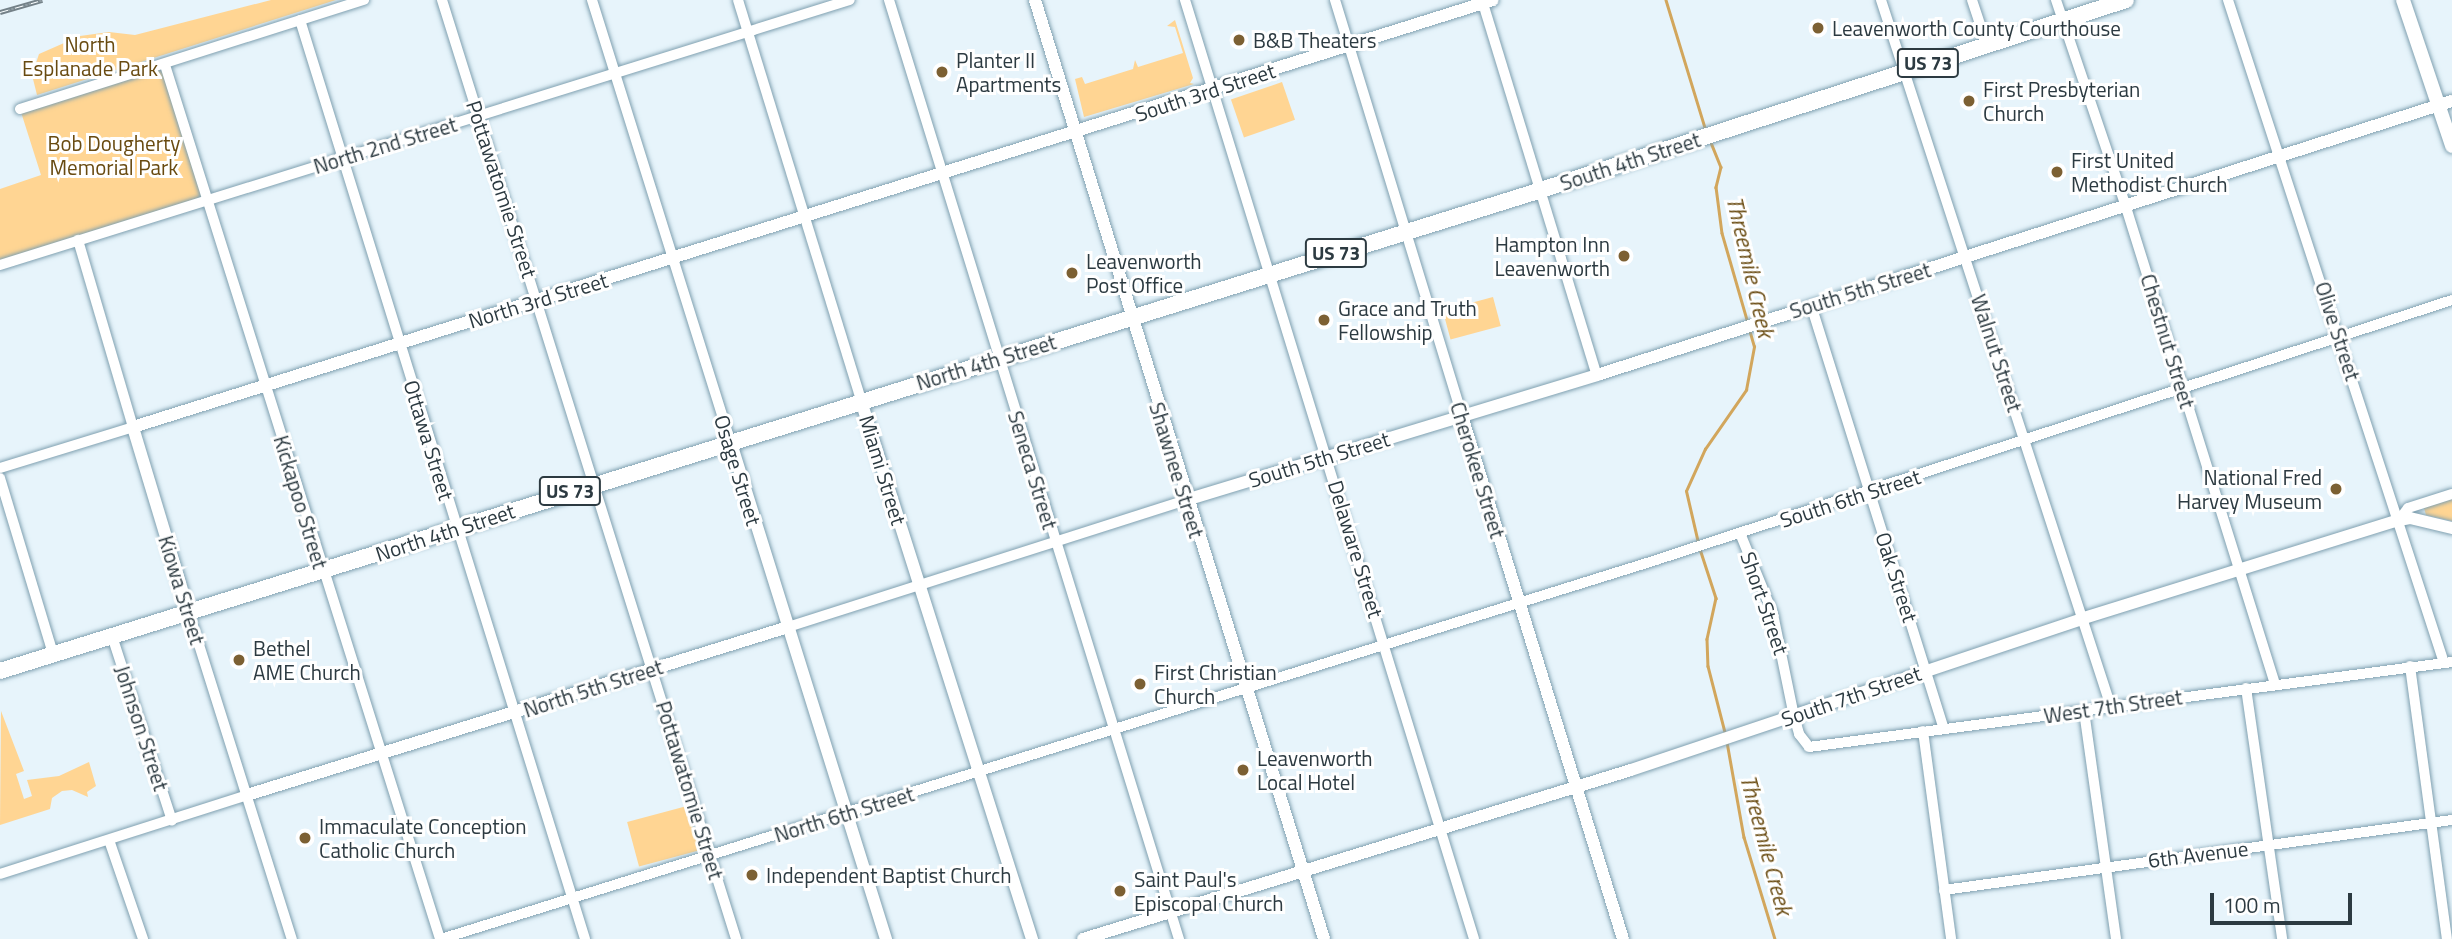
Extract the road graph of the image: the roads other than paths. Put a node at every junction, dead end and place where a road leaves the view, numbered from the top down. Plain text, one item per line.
1 (364, 0) edge
2 (442, 0) edge
3 (592, 0) edge
4 (738, 0) edge
5 (850, 0) edge
6 (889, 0) edge
7 (1035, 0) edge
8 (1185, 0) edge
9 (1335, 0) edge
10 (1881, 0) edge
11 (1972, 0) edge
12 (2056, 0) edge
13 (2126, 0) edge
14 (2228, 0) edge
15 (2403, 0) edge
16 (1486, 1) edge
17 (300, 20) junction
18 (2062, 20) junction
19 (748, 32) junction
20 (1349, 45) junction
21 (1987, 45) junction
22 (165, 65) junction
23 (1904, 71) junction
24 (615, 75) junction
25 (1213, 89) junction
26 (2445, 103) edge
27 (20, 109) dead end
28 (479, 116) junction
29 (1077, 132) junction
30 (2452, 146) edge
31 (2279, 155) junction
32 (343, 158) junction
33 (944, 173) junction
34 (1541, 190) junction
35 (207, 200) junction
36 (2125, 204) junction
37 (804, 217) junction
38 (1404, 232) junction
39 (78, 240) junction
40 (1966, 257) junction
41 (671, 258) junction
42 (0, 265) edge
43 (1270, 272) junction
44 (2452, 300) edge
45 (537, 301) junction
46 (1811, 305) junction
47 (1131, 317) junction
48 (2340, 335) junction
49 (400, 344) junction
50 (999, 358) junction
51 (1597, 375) junction
52 (265, 386) junction
53 (2182, 388) junction
54 (861, 401) junction
55 (1462, 416) junction
56 (133, 426) junction
57 (2025, 441) junction
58 (731, 443) junction
59 (1328, 457) junction
60 (0, 468) edge
61 (0, 478) edge
62 (594, 484) junction
63 (1870, 491) junction
64 (2452, 494) edge
65 (1186, 500) junction
66 (2399, 520) junction
67 (456, 527) junction
68 (2452, 528) edge
69 (1740, 533) junction
70 (1056, 540) junction
71 (2241, 570) junction
72 (323, 572) junction
73 (918, 584) junction
74 (1518, 602) junction
75 (189, 613) junction
76 (2084, 618) junction
77 (788, 627) junction
78 (112, 636) junction
79 (1385, 643) junction
80 (53, 654) junction
81 (2448, 662) edge
82 (2410, 667) junction
83 (652, 670) junction
84 (1928, 670) junction
85 (0, 671) edge
86 (2275, 684) junction
87 (1245, 687) junction
88 (2246, 688) junction
89 (2111, 707) junction
90 (2084, 710) junction
91 (514, 714) junction
92 (1794, 716) junction
93 (1944, 729) junction
94 (1113, 730) junction
95 (1923, 732) junction
96 (380, 753) junction
97 (978, 771) junction
98 (1575, 786) junction
99 (247, 795) junction
100 (848, 814) junction
101 (2452, 820) edge
102 (172, 821) junction
103 (2431, 823) junction
104 (1441, 828) junction
105 (109, 840) junction
106 (2268, 845) junction
107 (710, 856) junction
108 (2105, 866) junction
109 (1302, 870) junction
110 (0, 874) edge
111 (1944, 890) junction
112 (572, 897) junction
113 (1170, 911) junction
114 (143, 939) edge
115 (292, 939) edge
116 (441, 939) edge
117 (585, 939) edge
118 (736, 939) edge
119 (886, 939) edge
120 (1032, 939) edge
121 (1083, 939) edge
122 (1179, 939) edge
123 (1324, 939) edge
124 (1474, 939) edge
125 (1623, 939) edge
126 (1951, 939) edge
127 (2116, 939) edge
128 (2281, 939) edge
129 (2447, 939) edge

1 - 17 street
2 - 28 street, Pottawatomie Street
3 - 24 street, Osage Street
4 - 19 street, Miami Street
5 - 19 street, North 2nd Street
6 - 33 street, Seneca Street
7 - 29 street, Shawnee Street
8 - 25 street, Delaware Street
9 - 20 street, Cherokee Street
10 - 23 street, Walnut Street
11 - 21 street
12 - 18 street, Chestnut Street
13 - 18 highway, South 4th Street / US 73
14 - 31 street, Olive Street
15 - 26 main road
16 - 20 street, South 3rd Street
16 - 34 street
17 - 22 street
17 - 32 street, Ottawa Street
18 - 21 highway, South 4th Street / US 73
18 - 36 street, Chestnut Street
19 - 24 street, North 2nd Street
19 - 37 street, Miami Street
20 - 25 street, South 3rd Street
20 - 38 street, Cherokee Street
21 - 23 highway, South 4th Street / US 73
22 - 27 street
22 - 35 street, Kickapoo Street
23 - 34 highway, South 4th Street / US 73
23 - 40 street, Walnut Street
24 - 28 street, North 2nd Street
24 - 41 street, Osage Street
25 - 29 street, South 3rd Street
25 - 43 street, Delaware Street
26 - 30 main road
26 - 31 street, South 5th Street
28 - 32 street, North 2nd Street
28 - 45 street, Pottawatomie Street
29 - 33 street, North 3rd Street
29 - 47 street, Shawnee Street
31 - 36 street, South 5th Street
31 - 48 street, Olive Street
32 - 35 street, North 2nd Street
32 - 49 street, Ottawa Street
33 - 37 street, North 3rd Street
33 - 50 street, Seneca Street
34 - 38 highway, South 4th Street / US 73
34 - 51 street
35 - 39 street, North 2nd Street
35 - 52 street, Kickapoo Street
36 - 40 street, South 5th Street
36 - 53 street, Chestnut Street
37 - 41 street, North 3rd Street
37 - 54 street, Miami Street
38 - 43 highway, South 4th Street / US 73
38 - 55 street, Cherokee Street
39 - 42 street, North 2nd Street
39 - 56 street, Kiowa Street
40 - 46 street, South 5th Street
40 - 57 street, Walnut Street
41 - 45 street, North 3rd Street
41 - 58 street, Osage Street
43 - 47 highway, South 4th Street / US 73
43 - 59 street, Delaware Street
44 - 48 street, South 6th Street
45 - 49 street, North 3rd Street
45 - 62 street, Pottawatomie Street
46 - 51 street, South 5th Street
46 - 63 street, Oak Street
47 - 50 highway, North 4th Street / US 73
47 - 65 street, Shawnee Street
48 - 53 street, South 6th Street
48 - 66 street, Olive Street
49 - 52 street, North 3rd Street
49 - 67 street, Ottawa Street
50 - 54 highway, North 4th Street / US 73
50 - 70 street, Seneca Street
51 - 55 street, South 5th Street
52 - 56 street, North 3rd Street
52 - 72 street, Kickapoo Street
53 - 57 street, South 6th Street
53 - 71 street, Chestnut Street
54 - 58 highway, North 4th Street / US 73
54 - 73 street, Miami Street
55 - 59 street, South 5th Street
55 - 74 street, Cherokee Street
56 - 60 street, North 3rd Street
56 - 75 street, Kiowa Street
57 - 63 street, South 6th Street
57 - 76 street, Walnut Street
58 - 62 highway, North 4th Street / US 73
58 - 77 street, Osage Street
59 - 65 street, South 5th Street
59 - 79 street, Delaware Street
61 - 80 street
62 - 67 highway, North 4th Street / US 73
62 - 83 street, Pottawatomie Street
63 - 69 street, South 6th Street
63 - 84 street, Oak Street
64 - 66 street, South 7th Street
65 - 70 street, North 5th Street
65 - 87 street, Shawnee Street
66 - 68 street, South 7th Street
66 - 71 street, South 7th Street
66 - 81 street, Olive Street
67 - 72 highway, North 4th Street / US 73
67 - 91 street, Ottawa Street
69 - 74 street, South 6th Street
69 - 92 street, Short Street
70 - 73 street, North 5th Street
70 - 94 street, Seneca Street
71 - 76 street, South 7th Street
71 - 86 street, Chestnut Street
72 - 75 highway, North 4th Street / US 73
72 - 96 street, Kickapoo Street
73 - 77 street, North 5th Street
73 - 97 street, Miami Street
74 - 79 street, South 6th Street
74 - 98 street, Cherokee Street
75 - 78 highway, North 4th Street / US 73
75 - 99 street, Kiowa Street
76 - 84 street, South 7th Street
76 - 89 street, Walnut Street
77 - 83 street, North 5th Street
77 - 100 street, Osage Street
78 - 80 highway, North 4th Street / US 73
78 - 102 street, Johnson Street
79 - 87 street, South 6th Street
79 - 104 street, Delaware Street
80 - 85 highway, North 4th Street / US 73
81 - 82 street, West 7th Street
82 - 86 street, West 7th Street
82 - 103 street
83 - 91 street, North 5th Street
83 - 107 street, Pottawatomie Street
84 - 92 street, South 7th Street
84 - 93 street, Oak Street
86 - 88 street, West 7th Street
87 - 94 street, North 6th Street
87 - 109 street, Shawnee Street
88 - 89 street, West 7th Street
88 - 106 street
89 - 90 street, West 7th Street
90 - 93 street, West 7th Street
90 - 108 street
91 - 96 street, North 5th Street
91 - 112 street, Ottawa Street
92 - 95 street, West 7th Street
92 - 98 street, South 7th Street
93 - 95 street, West 7th Street
94 - 97 street, North 6th Street
94 - 113 street, Seneca Street
95 - 111 street
96 - 99 street, North 5th Street
96 - 116 street, Kickapoo Street
97 - 100 street, North 6th Street
97 - 120 street, Miami Street
98 - 104 street, South 7th Street
98 - 125 street, Cherokee Street
99 - 102 street, North 5th Street
99 - 115 street, Kiowa Street
100 - 107 street, North 6th Street
100 - 119 street, Osage Street
101 - 103 street, 6th Avenue
102 - 105 street, North 5th Street
103 - 106 street, 6th Avenue
103 - 129 street
104 - 109 street, South 7th Street
104 - 124 street, Delaware Street
105 - 110 street, North 5th Street
105 - 114 street
106 - 108 street, 6th Avenue
106 - 128 street
107 - 112 street, North 6th Street
107 - 118 street, Pottawatomie Street
108 - 111 street, 6th Avenue
108 - 127 street
109 - 113 street, South 7th Street
109 - 123 street, Shawnee Street
111 - 126 street
112 - 116 street, North 6th Street
112 - 117 street, Ottawa Street
113 - 121 street, South 7th Street
113 - 122 street, Seneca Street

